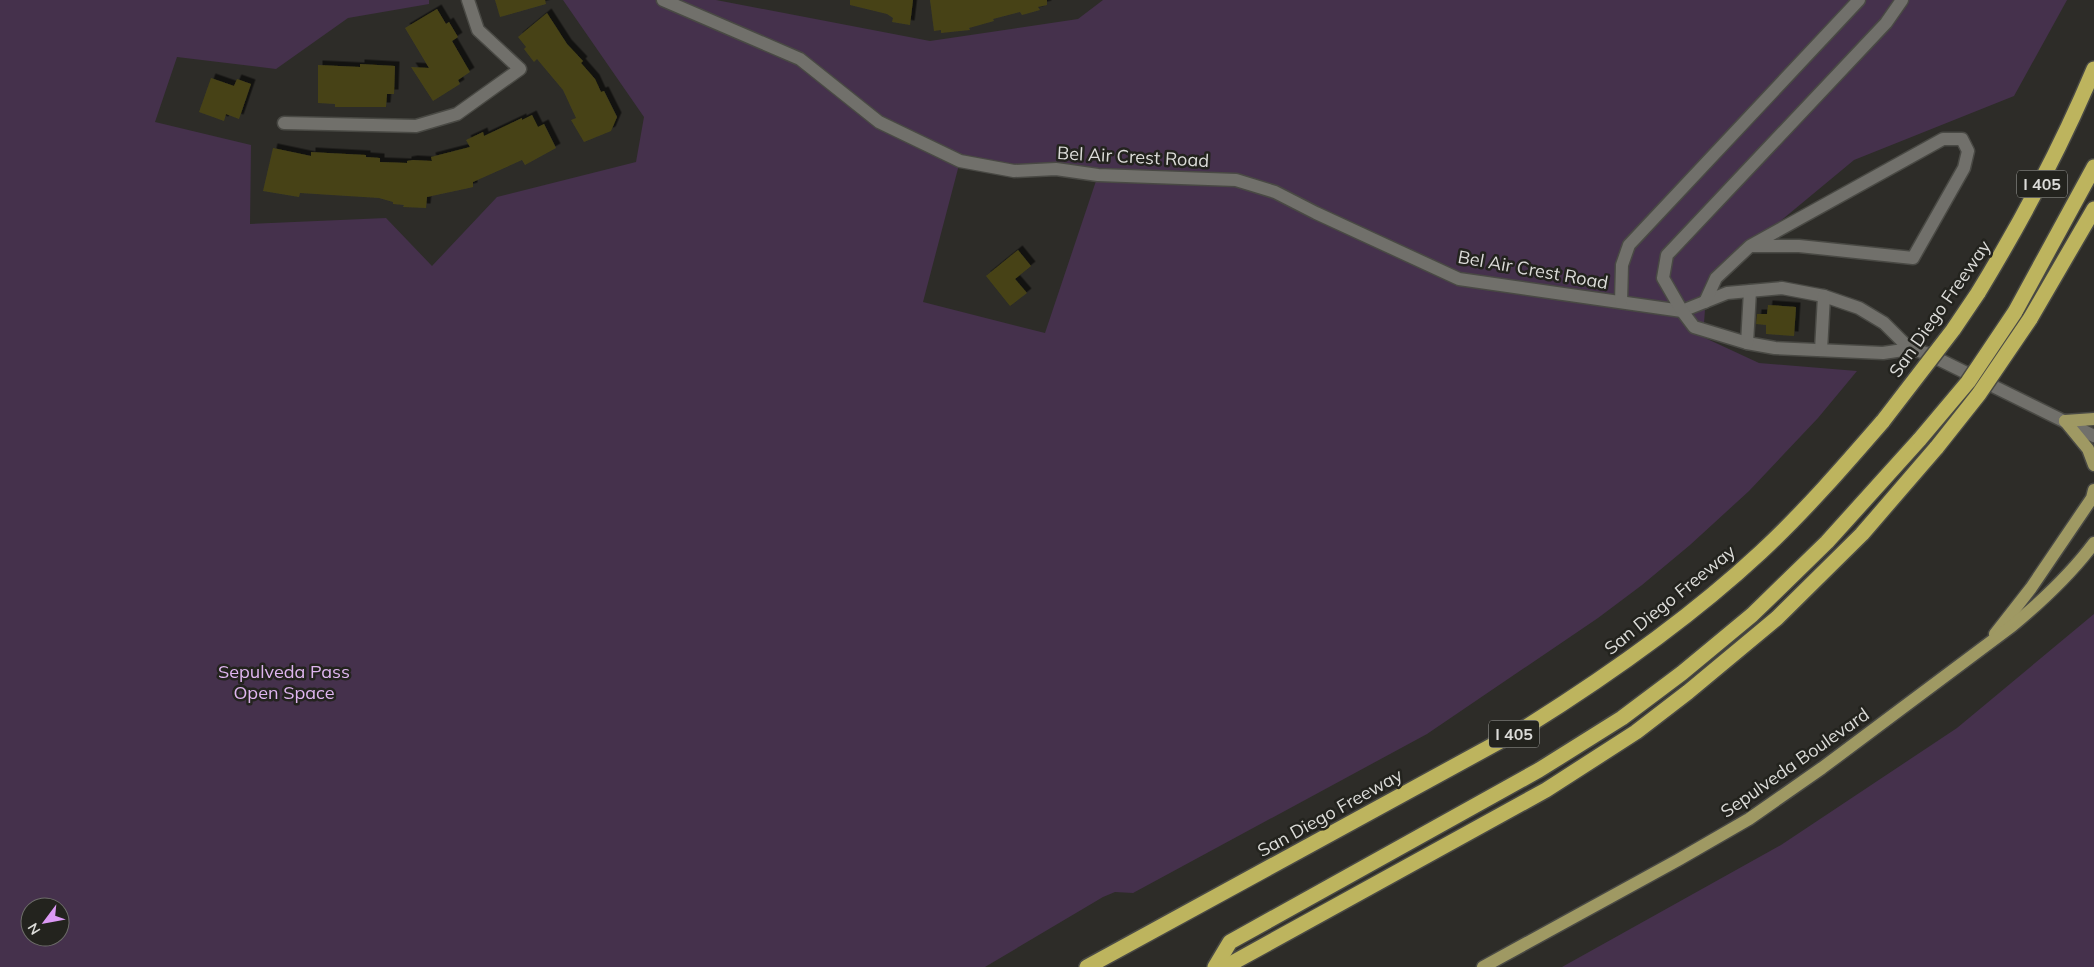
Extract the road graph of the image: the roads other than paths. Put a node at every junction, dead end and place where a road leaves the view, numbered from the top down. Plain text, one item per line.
1 (468, 0) edge
2 (663, 0) edge
3 (1859, 0) edge
4 (1902, 0) edge
5 (2094, 69) edge
6 (284, 123) dead end
7 (2094, 167) edge
8 (2094, 209) edge
9 (1750, 246) junction
10 (1750, 291) junction
11 (1824, 296) junction
12 (1621, 302) junction
13 (1704, 302) junction
14 (1682, 311) junction
15 (1746, 343) junction
16 (1910, 349) junction
17 (1821, 350) junction
18 (2094, 419) edge
19 (2064, 421) junction
20 (2094, 436) edge
21 (2094, 465) edge
22 (2094, 490) edge
23 (2094, 543) edge
24 (1983, 650) junction
25 (1087, 967) edge
26 (1215, 967) edge
27 (1225, 967) edge
28 (1483, 967) edge

1 - 6 street
2 - 12 street, Bel Air Crest Road
3 - 12 street, Bel Air Crest Road
4 - 14 street
5 - 25 highway, San Diego Freeway / I 405, bridge
7 - 26 highway, bridge
8 - 27 highway, bridge
9 - 9 street
9 - 13 street
10 - 11 street
10 - 13 street
10 - 15 street
11 - 16 street
11 - 17 street
12 - 14 street, Bel Air Crest Road
13 - 14 street
14 - 15 street
15 - 17 street
16 - 17 street
16 - 19 street
18 - 19 main road
19 - 20 street
19 - 21 main road
22 - 24 main road
23 - 24 main road, Sepulveda Boulevard
24 - 28 main road, Sepulveda Boulevard

